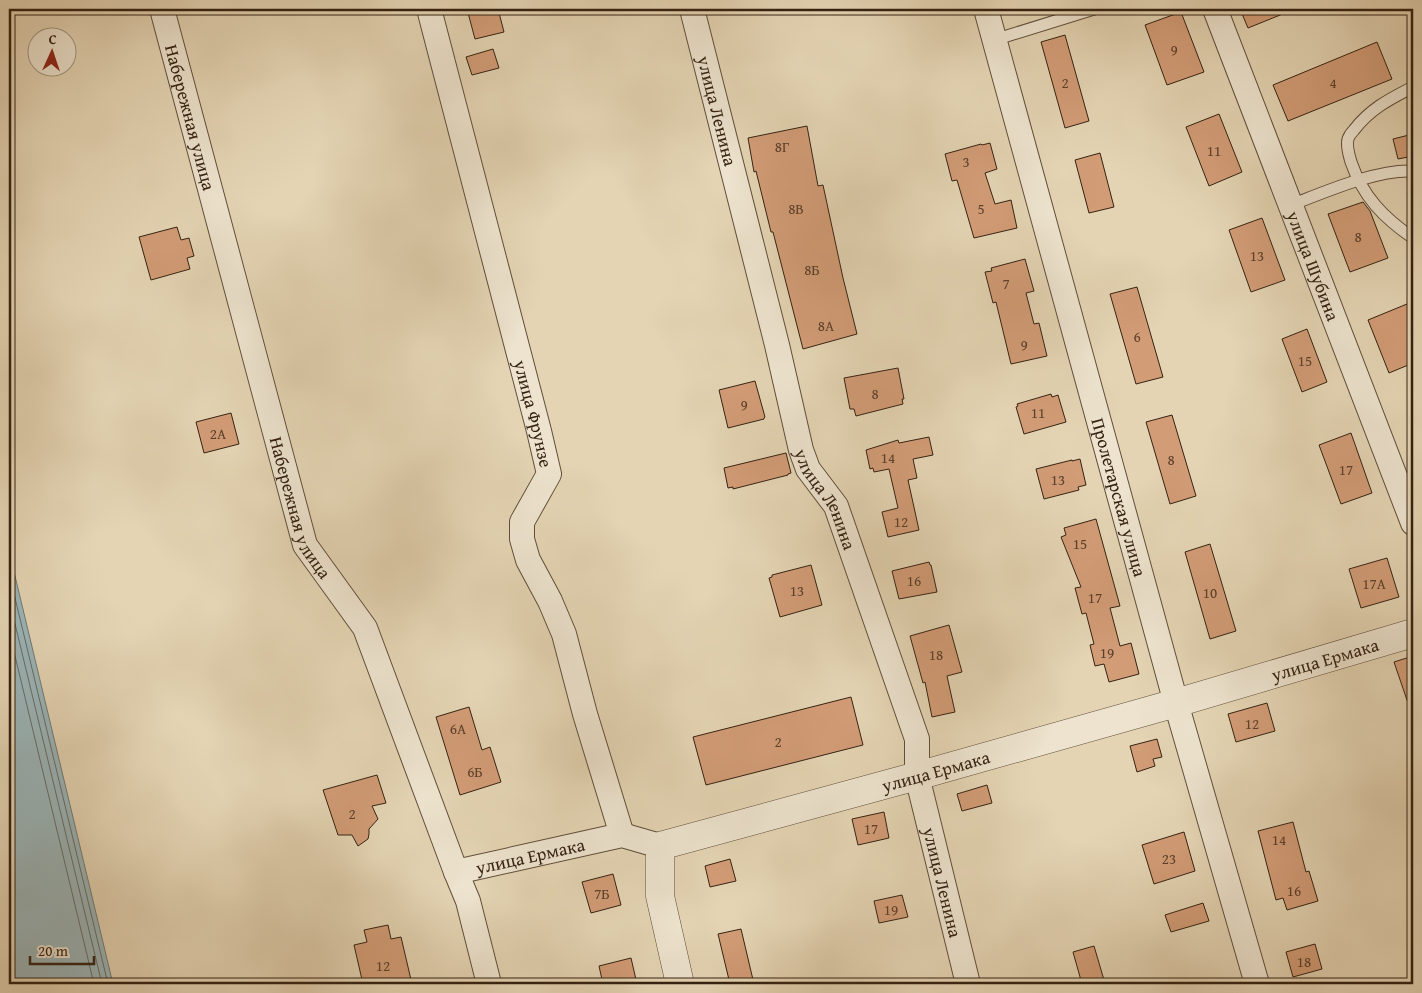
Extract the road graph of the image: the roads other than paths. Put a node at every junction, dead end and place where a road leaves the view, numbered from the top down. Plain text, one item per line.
1 (162, 9) edge
2 (429, 9) edge
3 (692, 9) edge
4 (986, 9) edge
5 (1094, 9) edge
6 (1216, 9) edge
7 (994, 40) junction
8 (1413, 87) edge
9 (1413, 170) edge
10 (1358, 181) junction
11 (1291, 205) junction
12 (1413, 238) edge
13 (1413, 523) edge
14 (1413, 634) edge
15 (1176, 704) junction
16 (917, 776) junction
17 (622, 835) junction
18 (660, 846) junction
19 (456, 872) junction
20 (489, 984) edge
21 (680, 984) edge
22 (968, 984) edge
23 (1256, 984) edge

1 - 19 street, Набережная улица
2 - 17 street, улица Фрунзе
3 - 16 street, улица Ленина
4 - 7 street, Пролетарская улица
5 - 7 lane
6 - 11 street, улица Шубина
7 - 15 street, Пролетарская улица
8 - 10 lane
9 - 10 lane
10 - 11 lane
10 - 12 lane
11 - 13 street, улица Шубина
14 - 15 street, улица Ермака
15 - 16 street, улица Ермака
15 - 23 street, Пролетарская улица
16 - 18 street, улица Ермака
16 - 22 street, улица Ленина
17 - 18 street, улица Ермака
17 - 19 street, улица Ермака
18 - 21 street
19 - 20 street, Набережная улица

